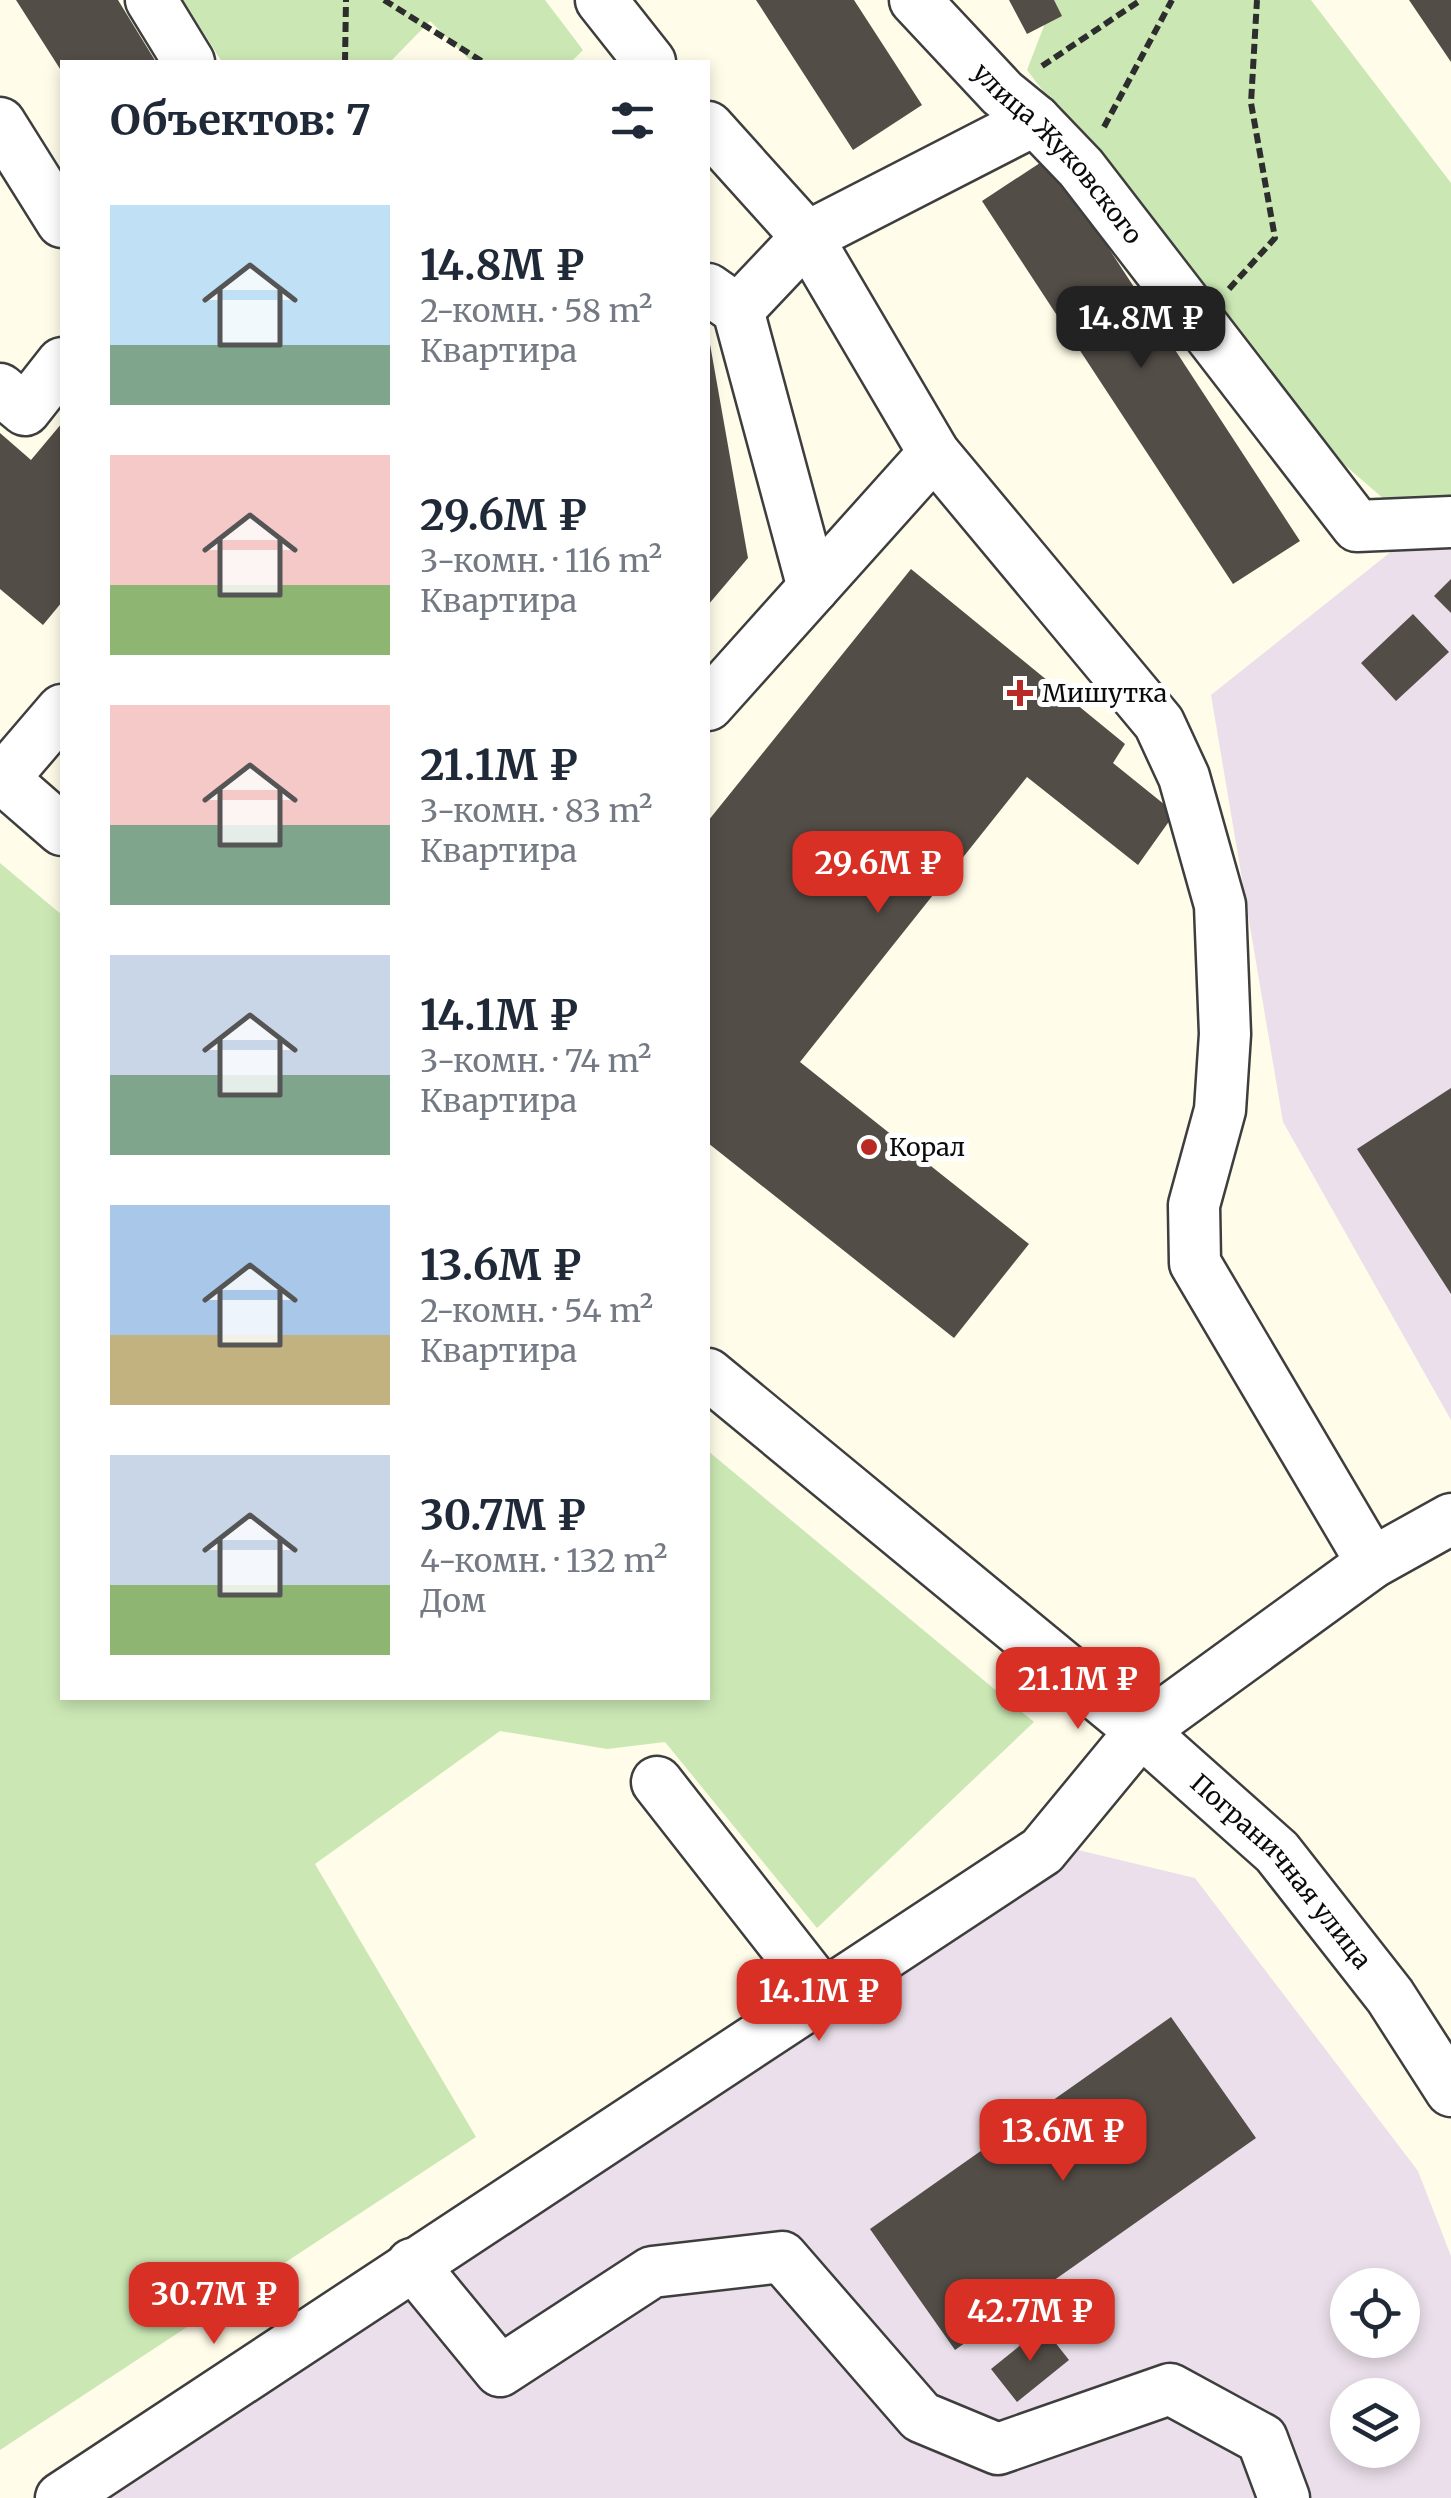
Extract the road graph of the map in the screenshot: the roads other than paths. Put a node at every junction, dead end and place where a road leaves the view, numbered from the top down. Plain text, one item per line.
1 (151, 0) edge
2 (601, 0) edge
3 (915, 0) edge
4 (634, 57) edge
5 (188, 60) edge
6 (1018, 106) junction
7 (0, 123) edge
8 (710, 129) edge
9 (60, 219) edge
10 (807, 238) junction
11 (723, 299) edge
12 (60, 366) edge
13 (0, 389) edge
14 (934, 453) junction
15 (1451, 522) edge
16 (812, 588) junction
17 (710, 703) edge
18 (60, 712) edge
19 (2, 778) edge
20 (60, 828) edge
21 (710, 1376) edge
22 (1451, 1519) edge
23 (1372, 1563) junction
24 (1141, 1731) junction
25 (656, 1782) dead end
26 (823, 1994) junction
27 (1451, 2091) edge
28 (412, 2264) junction
29 (60, 2498) edge
30 (1284, 2498) edge

1 - 5 street
2 - 4 street
3 - 6 street, улица Жуковского
6 - 10 street
6 - 15 street, улица Жуковского
7 - 9 street
8 - 10 street
10 - 11 street
10 - 14 street
11 - 16 street
12 - 13 street
14 - 16 street
14 - 23 street
16 - 17 street
18 - 19 street
19 - 20 street
21 - 24 street, Пограничная улица
22 - 23 street
23 - 24 street
24 - 26 street
24 - 27 street, Пограничная улица
25 - 26 street
26 - 28 street
28 - 29 street
28 - 30 street

